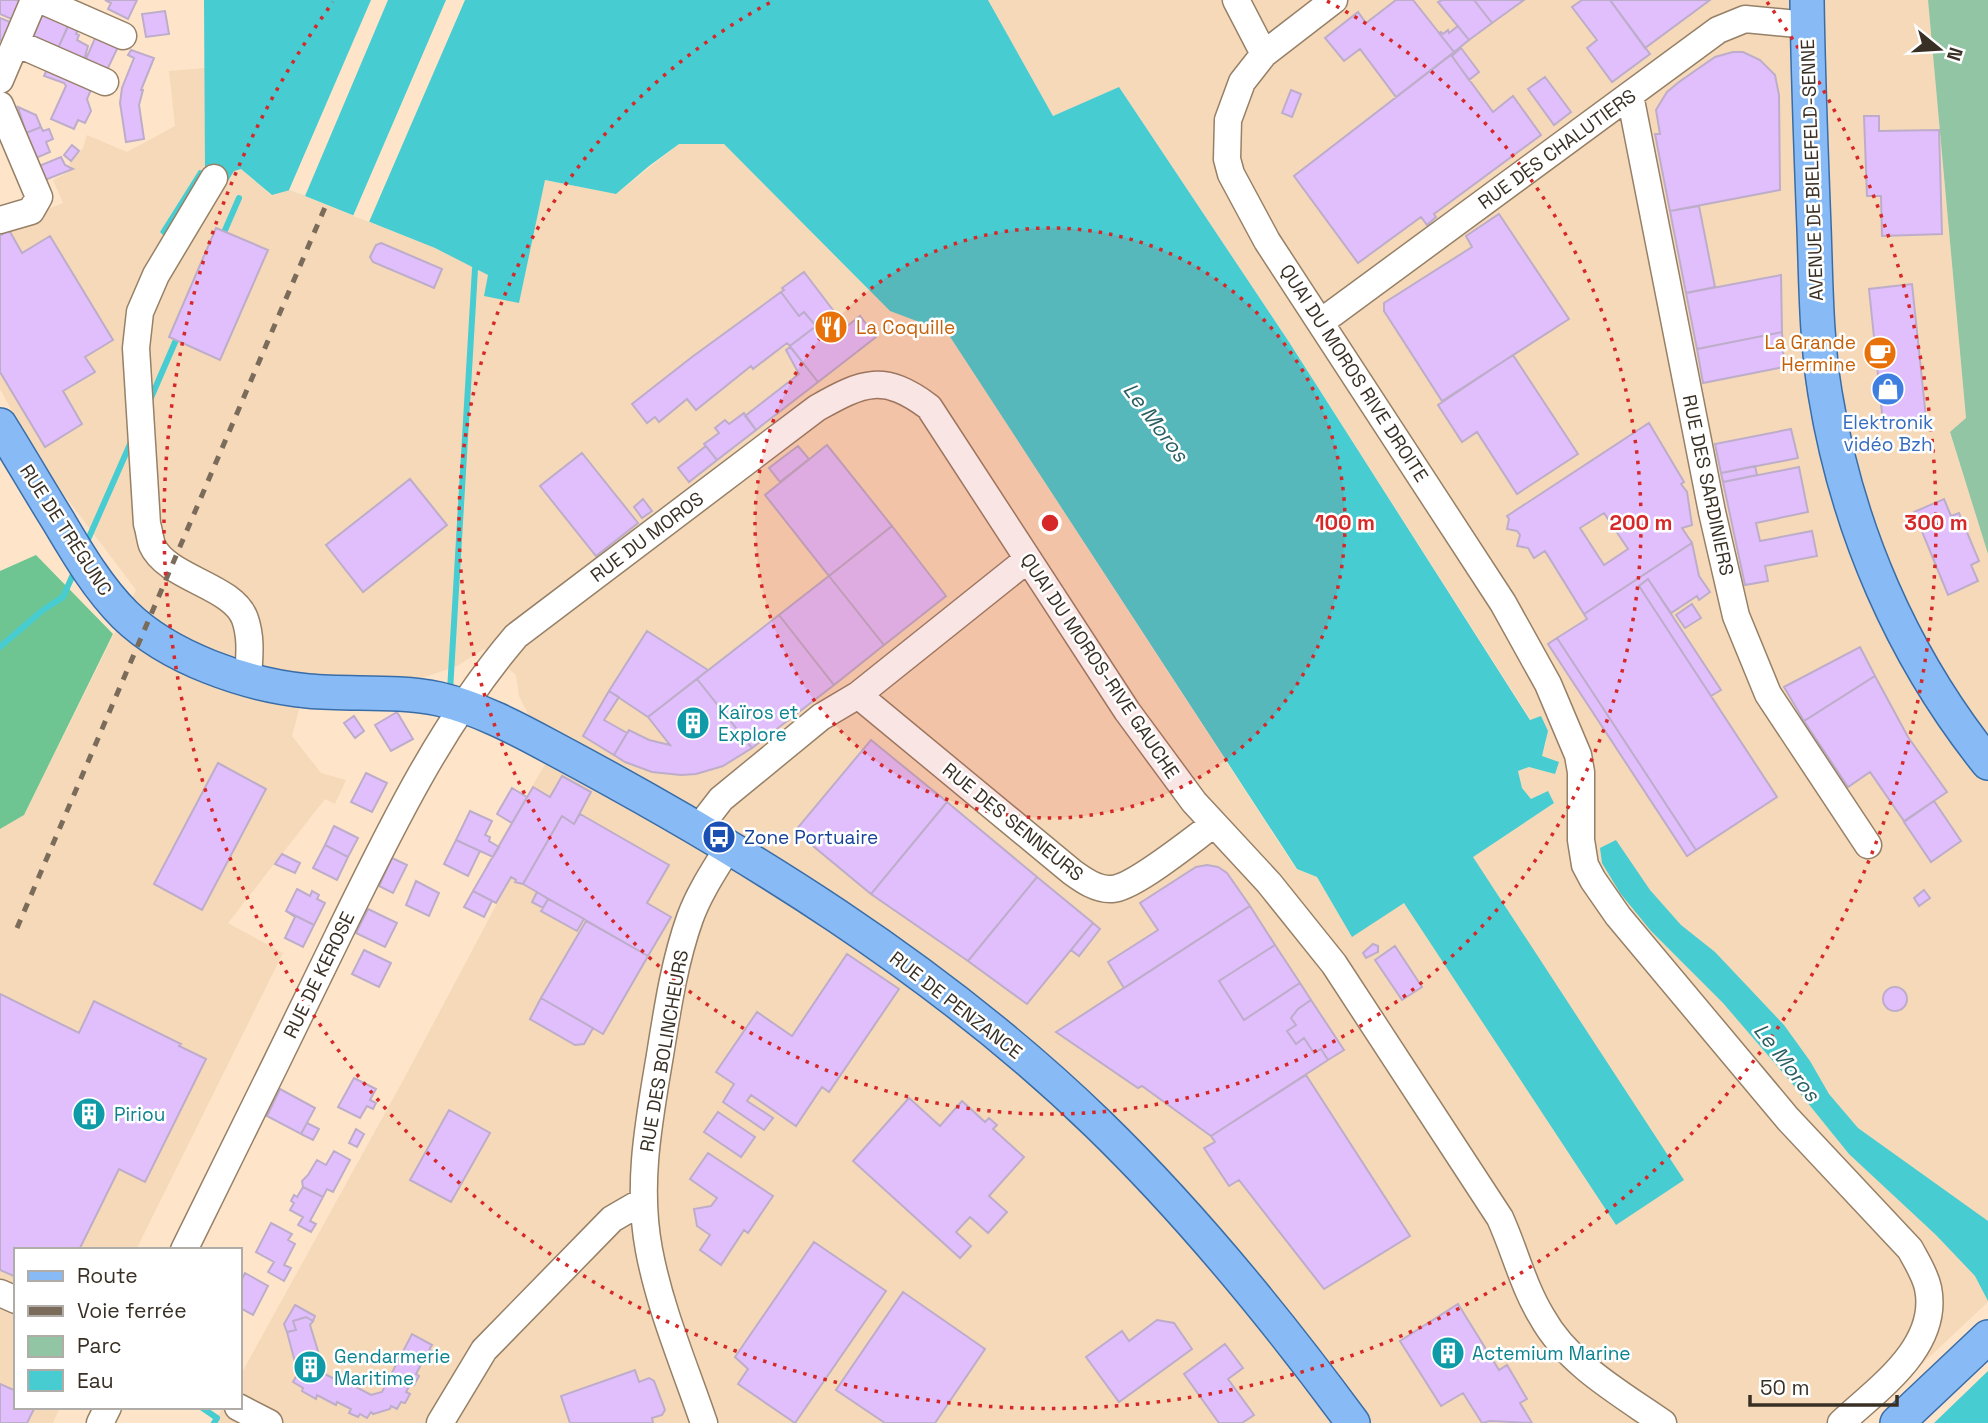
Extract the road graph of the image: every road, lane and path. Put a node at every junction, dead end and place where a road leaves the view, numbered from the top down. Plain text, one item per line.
1 (34, 0) edge
2 (41, 0) edge
3 (1236, 0) edge
4 (1334, 0) edge
5 (1807, 12) edge
6 (123, 36) dead end
7 (16, 43) junction
8 (1264, 54) junction
9 (0, 80) edge
10 (105, 82) dead end
11 (1630, 94) junction
12 (0, 105) edge
13 (214, 178) dead end
14 (0, 220) edge
15 (1321, 322) junction
16 (850, 389) joint
17 (0, 425) edge
18 (1028, 559) junction
19 (248, 679) junction
20 (858, 695) junction
21 (462, 706) junction
22 (1988, 763) edge
23 (1214, 824) junction
24 (697, 830) junction
25 (1868, 845) dead end
26 (728, 848) junction
27 (643, 1201) junction
28 (185, 1248) edge
29 (1988, 1337) edge
30 (242, 1409) edge
31 (270, 1423) edge
32 (440, 1423) edge
33 (704, 1423) edge
34 (1353, 1423) edge
35 (1663, 1423) edge
36 (1841, 1423) edge
37 (1897, 1423) edge

1 - 7 street
2 - 6 street
3 - 8 street
4 - 8 street, QUAI DU MOROS RIVE DROITE
5 - 11 street, RUE DES CHALUTIERS
5 - 22 main road, AVENUE DE BIELEFELD-SENNE
7 - 9 street
7 - 10 street
8 - 15 street, QUAI DU MOROS RIVE DROITE
11 - 15 street, RUE DES CHALUTIERS
11 - 25 street, RUE DES SARDINIERS
12 - 14 street
13 - 19 street
15 - 36 street, QUAI DU MOROS RIVE DROITE
16 - 18 street, QUAI DU MOROS-RIVE GAUCHE
16 - 21 street, RUE DU MOROS
17 - 19 main road, RUE DE TRÉGUNC
18 - 20 street
18 - 23 street, QUAI DU MOROS-RIVE GAUCHE
19 - 21 main road, RUE DE TRÉGUNC
20 - 23 street, RUE DES SENNEURS
20 - 24 street
21 - 24 main road, RUE DE PENZANCE
21 - 28 street, RUE DE KEROSE
23 - 35 street, QUAI DU MOROS-RIVE GAUCHE
24 - 26 main road, RUE DE PENZANCE
26 - 27 street, RUE DES BOLINCHEURS
26 - 34 main road, RUE DE PENZANCE
27 - 32 street
27 - 33 street, RUE DES BOLINCHEURS
29 - 37 main road
30 - 31 street

